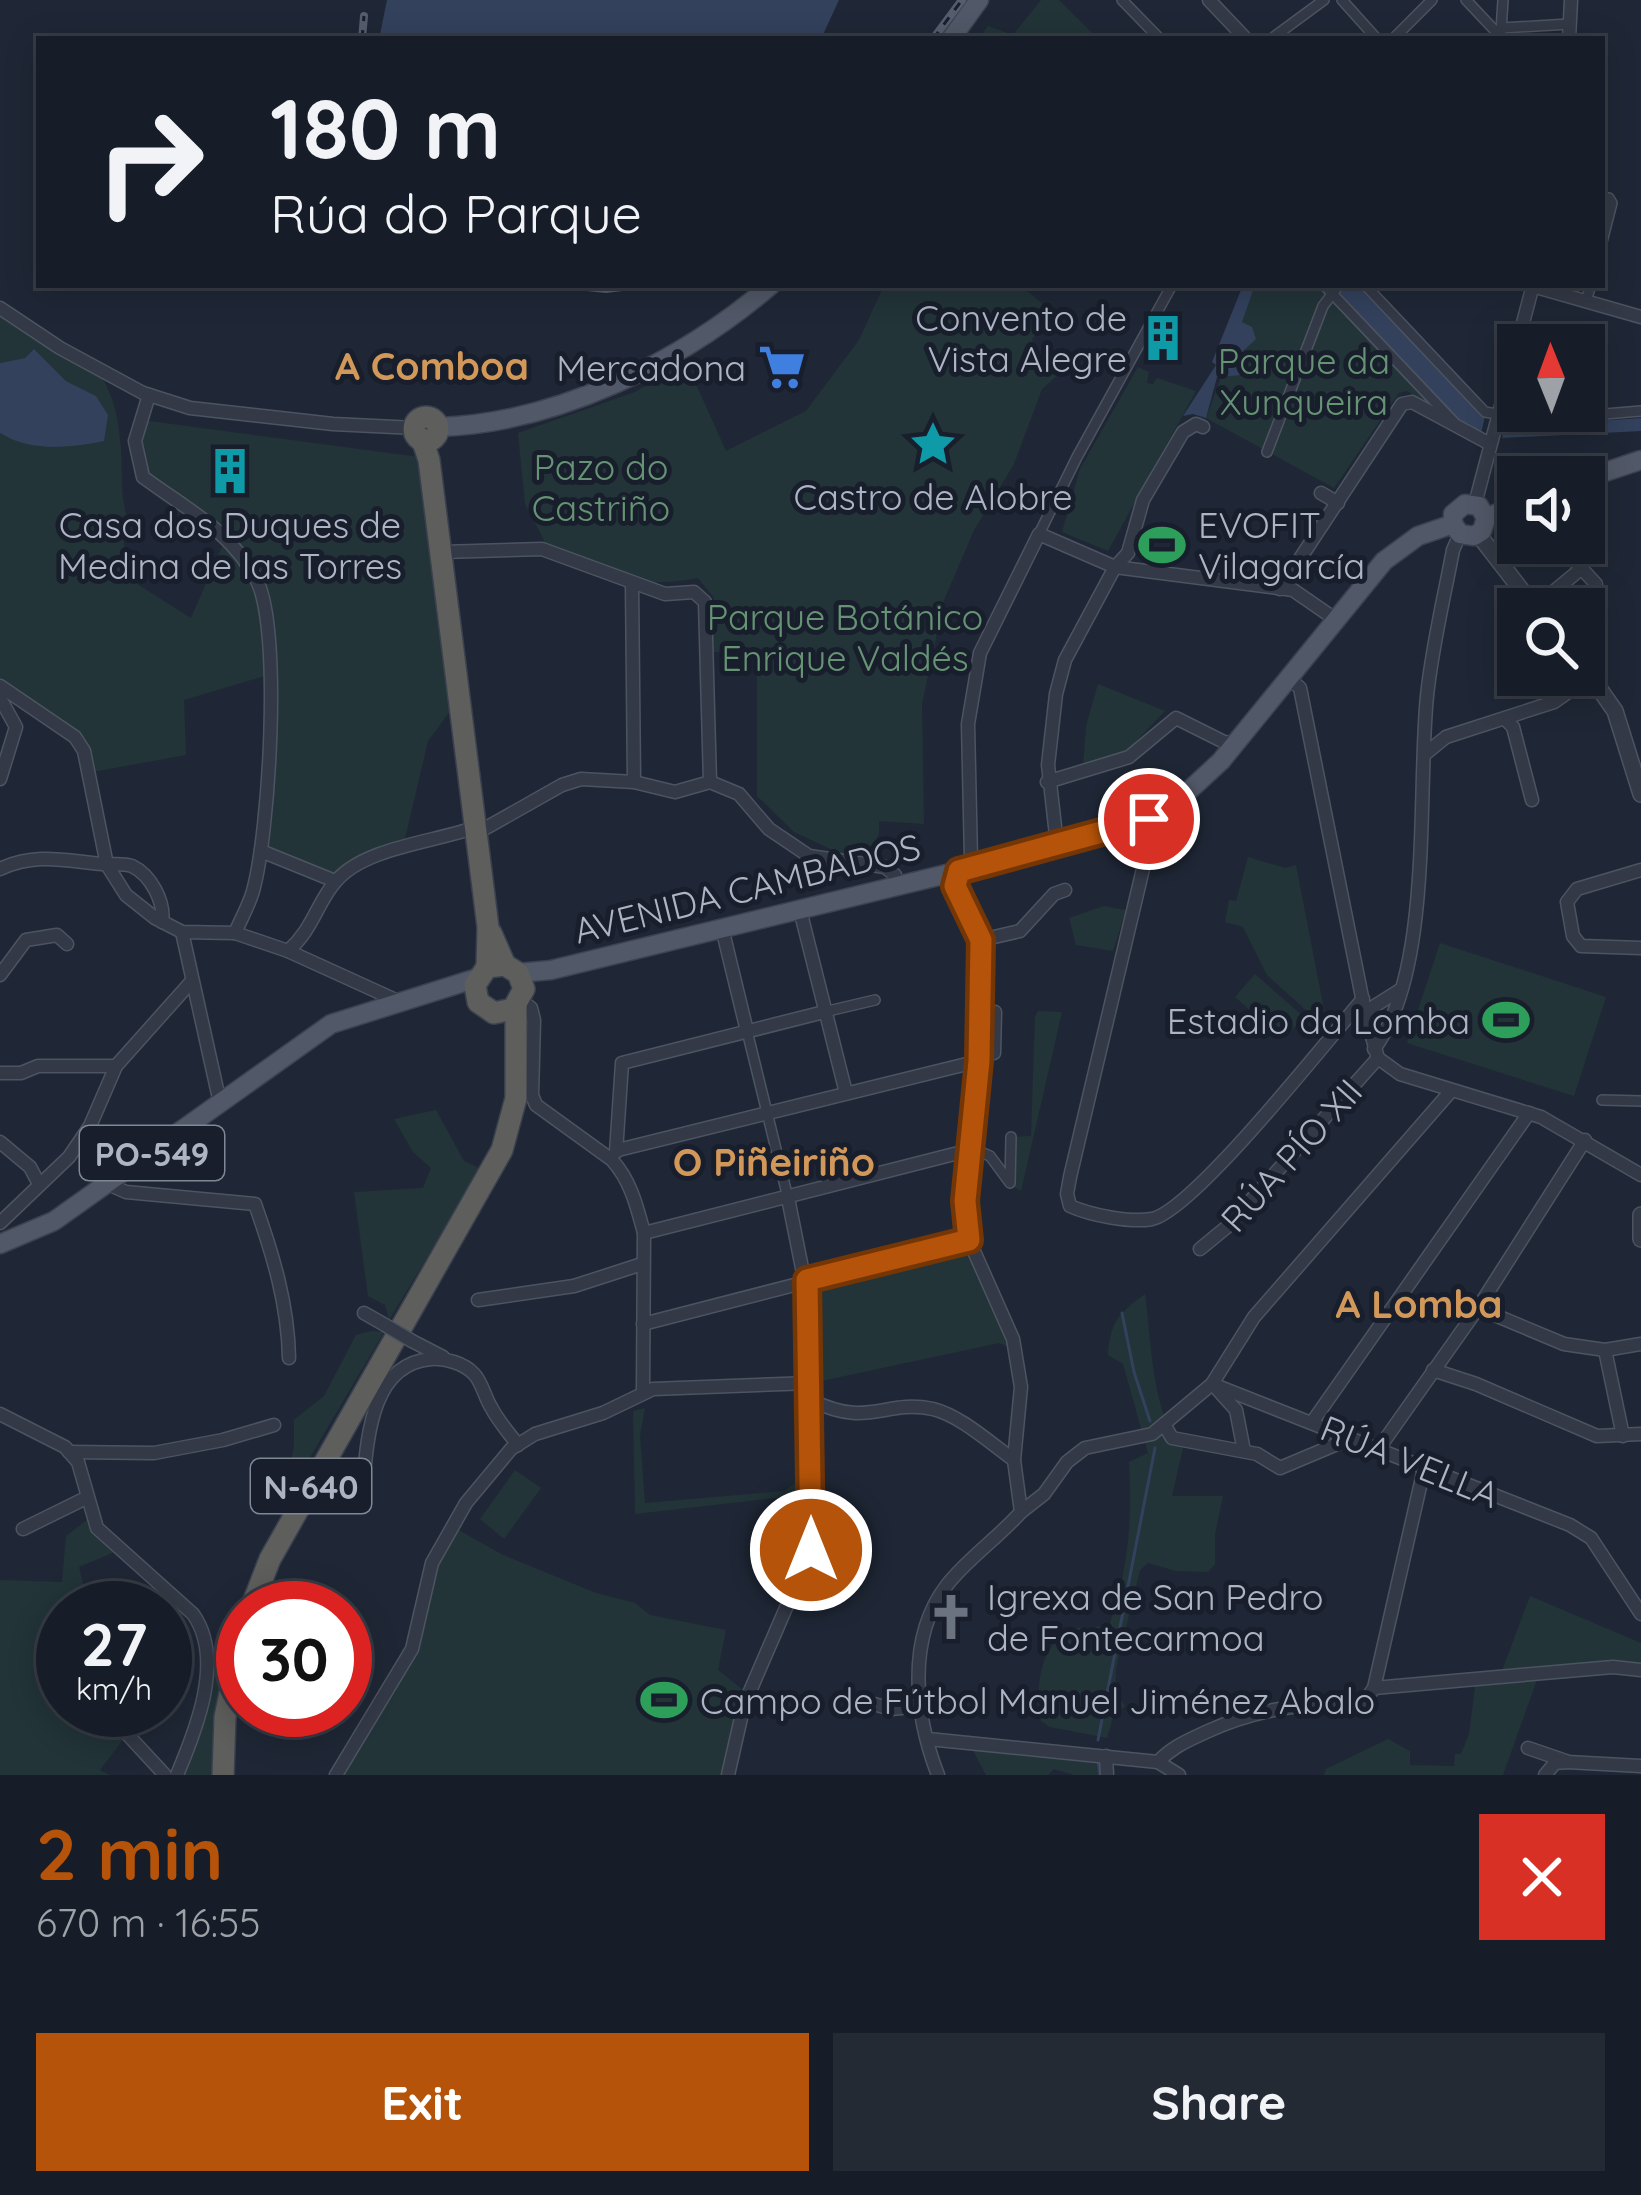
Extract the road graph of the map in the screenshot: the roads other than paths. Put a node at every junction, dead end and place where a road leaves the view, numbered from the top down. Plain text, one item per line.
1 (966, 0) edge
2 (979, 0) edge
3 (1122, 0) edge
4 (1209, 0) edge
5 (1324, 0) edge
6 (1342, 0) edge
7 (1432, 0) edge
8 (1466, 0) edge
9 (1503, 0) edge
10 (1570, 0) edge
11 (1569, 32) edge
12 (1501, 34) edge
13 (941, 36) edge
14 (953, 36) edge
15 (1157, 36) edge
16 (1243, 36) edge
17 (1275, 36) edge
18 (1374, 36) edge
19 (1396, 36) edge
20 (1605, 199) edge
21 (1605, 230) edge
22 (1170, 288) edge
23 (1331, 288) edge
24 (1368, 288) edge
25 (1530, 288) edge
26 (1541, 288) edge
27 (1590, 288) edge
28 (756, 292) edge
29 (1586, 301) junction
30 (0, 308) edge
31 (1641, 317) edge
32 (1521, 324) edge
33 (149, 395) junction
34 (1641, 411) edge
35 (1605, 414) edge
36 (1497, 417) joint
37 (1203, 427) dead end
38 (1456, 427) junction
39 (427, 433) junction
40 (1491, 442) junction
41 (1267, 452) dead end
42 (1641, 460) edge
43 (1605, 472) edge
44 (1321, 493) dead end
45 (1338, 503) junction
46 (1497, 512) edge
47 (1470, 523) junction
48 (1040, 533) junction
49 (442, 552) junction
50 (1578, 564) edge
51 (1114, 567) junction
52 (1582, 568) junction
53 (632, 583) junction
54 (1596, 584) dead end
55 (1520, 588) edge
56 (1559, 588) edge
57 (1280, 589) junction
58 (1335, 619) junction
59 (1288, 677) junction
60 (0, 686) edge
61 (1562, 696) edge
62 (1603, 696) edge
63 (0, 698) edge
64 (1426, 715) junction
65 (1506, 720) junction
66 (1454, 734) junction
67 (1233, 743) junction
68 (1425, 754) junction
69 (0, 779) edge
70 (634, 782) junction
71 (710, 782) junction
72 (1047, 782) junction
73 (1641, 794) edge
74 (1532, 800) dead end
75 (1149, 819) junction
76 (477, 830) junction
77 (1057, 844) junction
78 (262, 851) junction
79 (107, 865) junction
80 (0, 869) edge
81 (1641, 870) edge
82 (959, 871) junction
83 (335, 881) junction
84 (897, 884) junction
85 (1065, 890) dead end
86 (800, 910) junction
87 (162, 922) junction
88 (722, 928) junction
89 (182, 932) junction
90 (235, 933) junction
91 (981, 940) junction
92 (67, 944) dead end
93 (1641, 948) edge
94 (288, 951) junction
95 (0, 975) edge
96 (191, 982) junction
97 (502, 988) junction
98 (1401, 989) junction
99 (875, 1000) dead end
100 (400, 1002) junction
101 (1364, 1005) junction
102 (824, 1012) junction
103 (980, 1012) junction
104 (747, 1030) junction
105 (296, 1048) junction
106 (994, 1053) dead end
107 (1376, 1053) junction
108 (979, 1061) junction
109 (116, 1066) junction
110 (0, 1073) edge
111 (1451, 1091) junction
112 (846, 1093) junction
113 (1602, 1100) dead end
114 (1641, 1100) edge
115 (220, 1103) junction
116 (1529, 1113) junction
117 (768, 1114) junction
118 (1011, 1137) dead end
119 (1586, 1140) junction
120 (0, 1142) edge
121 (974, 1151) junction
122 (615, 1155) junction
123 (1641, 1174) edge
124 (39, 1184) junction
125 (108, 1184) junction
126 (788, 1198) junction
127 (1641, 1221) edge
128 (0, 1223) edge
129 (644, 1234) junction
130 (1641, 1239) edge
131 (969, 1240) junction
132 (0, 1244) edge
133 (1200, 1250) dead end
134 (642, 1264) junction
135 (807, 1280) junction
136 (478, 1300) dead end
137 (1478, 1308) junction
138 (364, 1313) dead end
139 (643, 1324) junction
140 (1641, 1344) edge
141 (1605, 1350) junction
142 (289, 1358) dead end
143 (450, 1360) junction
144 (1433, 1370) junction
145 (811, 1383) junction
146 (1212, 1384) junction
147 (643, 1392) junction
148 (812, 1400) junction
149 (0, 1414) edge
150 (1312, 1421) junction
151 (1164, 1424) junction
152 (274, 1425) dead end
153 (1641, 1434) edge
154 (1623, 1436) junction
155 (1350, 1439) junction
156 (518, 1445) junction
157 (69, 1451) junction
158 (1244, 1451) junction
159 (1377, 1451) junction
160 (1014, 1460) junction
161 (1424, 1469) junction
162 (362, 1496) dead end
163 (86, 1498) junction
164 (1021, 1512) junction
165 (23, 1529) dead end
166 (261, 1581) edge
167 (1641, 1614) edge
168 (1641, 1670) edge
169 (1374, 1688) junction
170 (874, 1704) dead end
171 (921, 1706) junction
172 (129, 1737) edge
173 (224, 1737) edge
174 (928, 1739) junction
175 (1528, 1748) dead end
176 (1106, 1756) junction
177 (1158, 1762) junction
178 (1568, 1762) junction
179 (1641, 1766) edge
180 (165, 1775) edge
181 (177, 1775) edge
182 (223, 1775) edge
183 (336, 1775) edge
184 (728, 1775) edge
185 (938, 1775) edge
186 (1106, 1775) edge
187 (1178, 1775) edge
188 (1545, 1775) edge

1 - 13 main road
2 - 14 main road
3 - 15 street
4 - 16 street
5 - 17 street
6 - 18 street
7 - 19 street
8 - 12 street
9 - 12 street
10 - 11 street
11 - 12 street
20 - 21 street
22 - 48 street
23 - 38 street
23 - 41 street
24 - 36 street
25 - 32 street, RÚA PÍO XII
26 - 29 street
27 - 29 street
28 - 39 main road
29 - 31 street
30 - 33 street
33 - 39 street
33 - 78 street
34 - 35 street
36 - 40 street, RÚA PÍO XII
37 - 51 street
38 - 40 street
38 - 45 street
39 - 49 highway
40 - 47 street, RÚA PÍO XII
42 - 43 main road
44 - 45 street
45 - 57 street
46 - 47 main road
47 - 55 street
47 - 58 main road
47 - 64 street, RÚA PÍO XII
48 - 51 street
48 - 82 street
49 - 53 street
49 - 76 highway
50 - 52 street
51 - 57 street
51 - 72 street
52 - 54 street
52 - 56 street
53 - 70 street
53 - 71 street
57 - 58 street
58 - 59 main road
59 - 67 main road
59 - 101 street
60 - 79 street
61 - 65 street
62 - 73 street
63 - 69 street
64 - 66 street
64 - 68 street, RÚA PÍO XII
65 - 66 street
65 - 74 street
66 - 68 street
67 - 72 street
67 - 75 main road
68 - 98 street, RÚA PÍO XII
70 - 71 street
70 - 76 street
71 - 84 street
72 - 77 street
75 - 77 main road, AVENIDA CAMBADOS
75 - 101 street
76 - 83 street
76 - 97 highway
77 - 82 main road, AVENIDA CAMBADOS
78 - 83 street
78 - 90 street
79 - 80 street
79 - 87 street
79 - 87 street
81 - 93 street
82 - 84 main road, AVENIDA CAMBADOS
82 - 91 street
83 - 94 street
84 - 86 main road, AVENIDA CAMBADOS
85 - 91 street
86 - 88 main road, AVENIDA CAMBADOS
86 - 102 street
87 - 89 street
88 - 97 main road, AVENIDA CAMBADOS
88 - 104 street
89 - 90 street
89 - 96 street
90 - 94 street
91 - 103 street
92 - 95 street
94 - 100 street
96 - 109 street
96 - 115 street
97 - 100 main road, PO-549
97 - 105 main road, PO-549
97 - 122 street
97 - 166 highway, N-640
98 - 101 street
98 - 107 street, RÚA PÍO XII
99 - 102 street
100 - 105 main road, PO-549
101 - 107 street
102 - 104 street
102 - 112 street
103 - 106 street
103 - 108 street
104 - 117 street
104 - 122 street
105 - 115 main road, PO-549
107 - 111 street
107 - 133 street, RÚA PÍO XII
108 - 112 street
108 - 121 street
109 - 110 street
109 - 124 street
111 - 116 street
111 - 146 street
112 - 117 street
113 - 114 street
115 - 125 main road, PO-549
116 - 119 street
116 - 150 street
117 - 122 street
117 - 126 street
118 - 121 street
119 - 123 street
119 - 137 street
120 - 124 street
121 - 126 street
121 - 131 street
122 - 129 street
124 - 128 street
125 - 132 main road, PO-549
125 - 142 street
126 - 129 street
126 - 135 street
127 - 130 street
129 - 134 street
131 - 135 street
131 - 160 street
134 - 136 street
134 - 139 street
135 - 139 street
135 - 145 street
137 - 141 street
137 - 144 street
138 - 143 street, bridge
139 - 147 street
140 - 141 street
141 - 154 street
143 - 156 street
143 - 162 street
144 - 154 street
144 - 159 street
145 - 147 street
145 - 148 street
146 - 150 street, RÚA VELLA
146 - 151 street
146 - 158 street
147 - 156 street
148 - 160 street
148 - 184 street
149 - 157 street
150 - 155 street, RÚA VELLA
151 - 158 street
151 - 164 street
152 - 157 street
153 - 154 street
155 - 158 street
155 - 159 street, RÚA VELLA
156 - 183 street
157 - 163 street
159 - 161 street, RÚA VELLA
160 - 164 street
161 - 167 street, RÚA VELLA
161 - 169 street
163 - 165 street
163 - 181 street
164 - 171 street
168 - 169 street
169 - 177 street
170 - 171 street
171 - 174 street
172 - 180 street
173 - 182 highway
174 - 176 street
174 - 185 street
175 - 178 street
176 - 177 street
176 - 186 street
177 - 187 street
178 - 179 street
178 - 188 street

